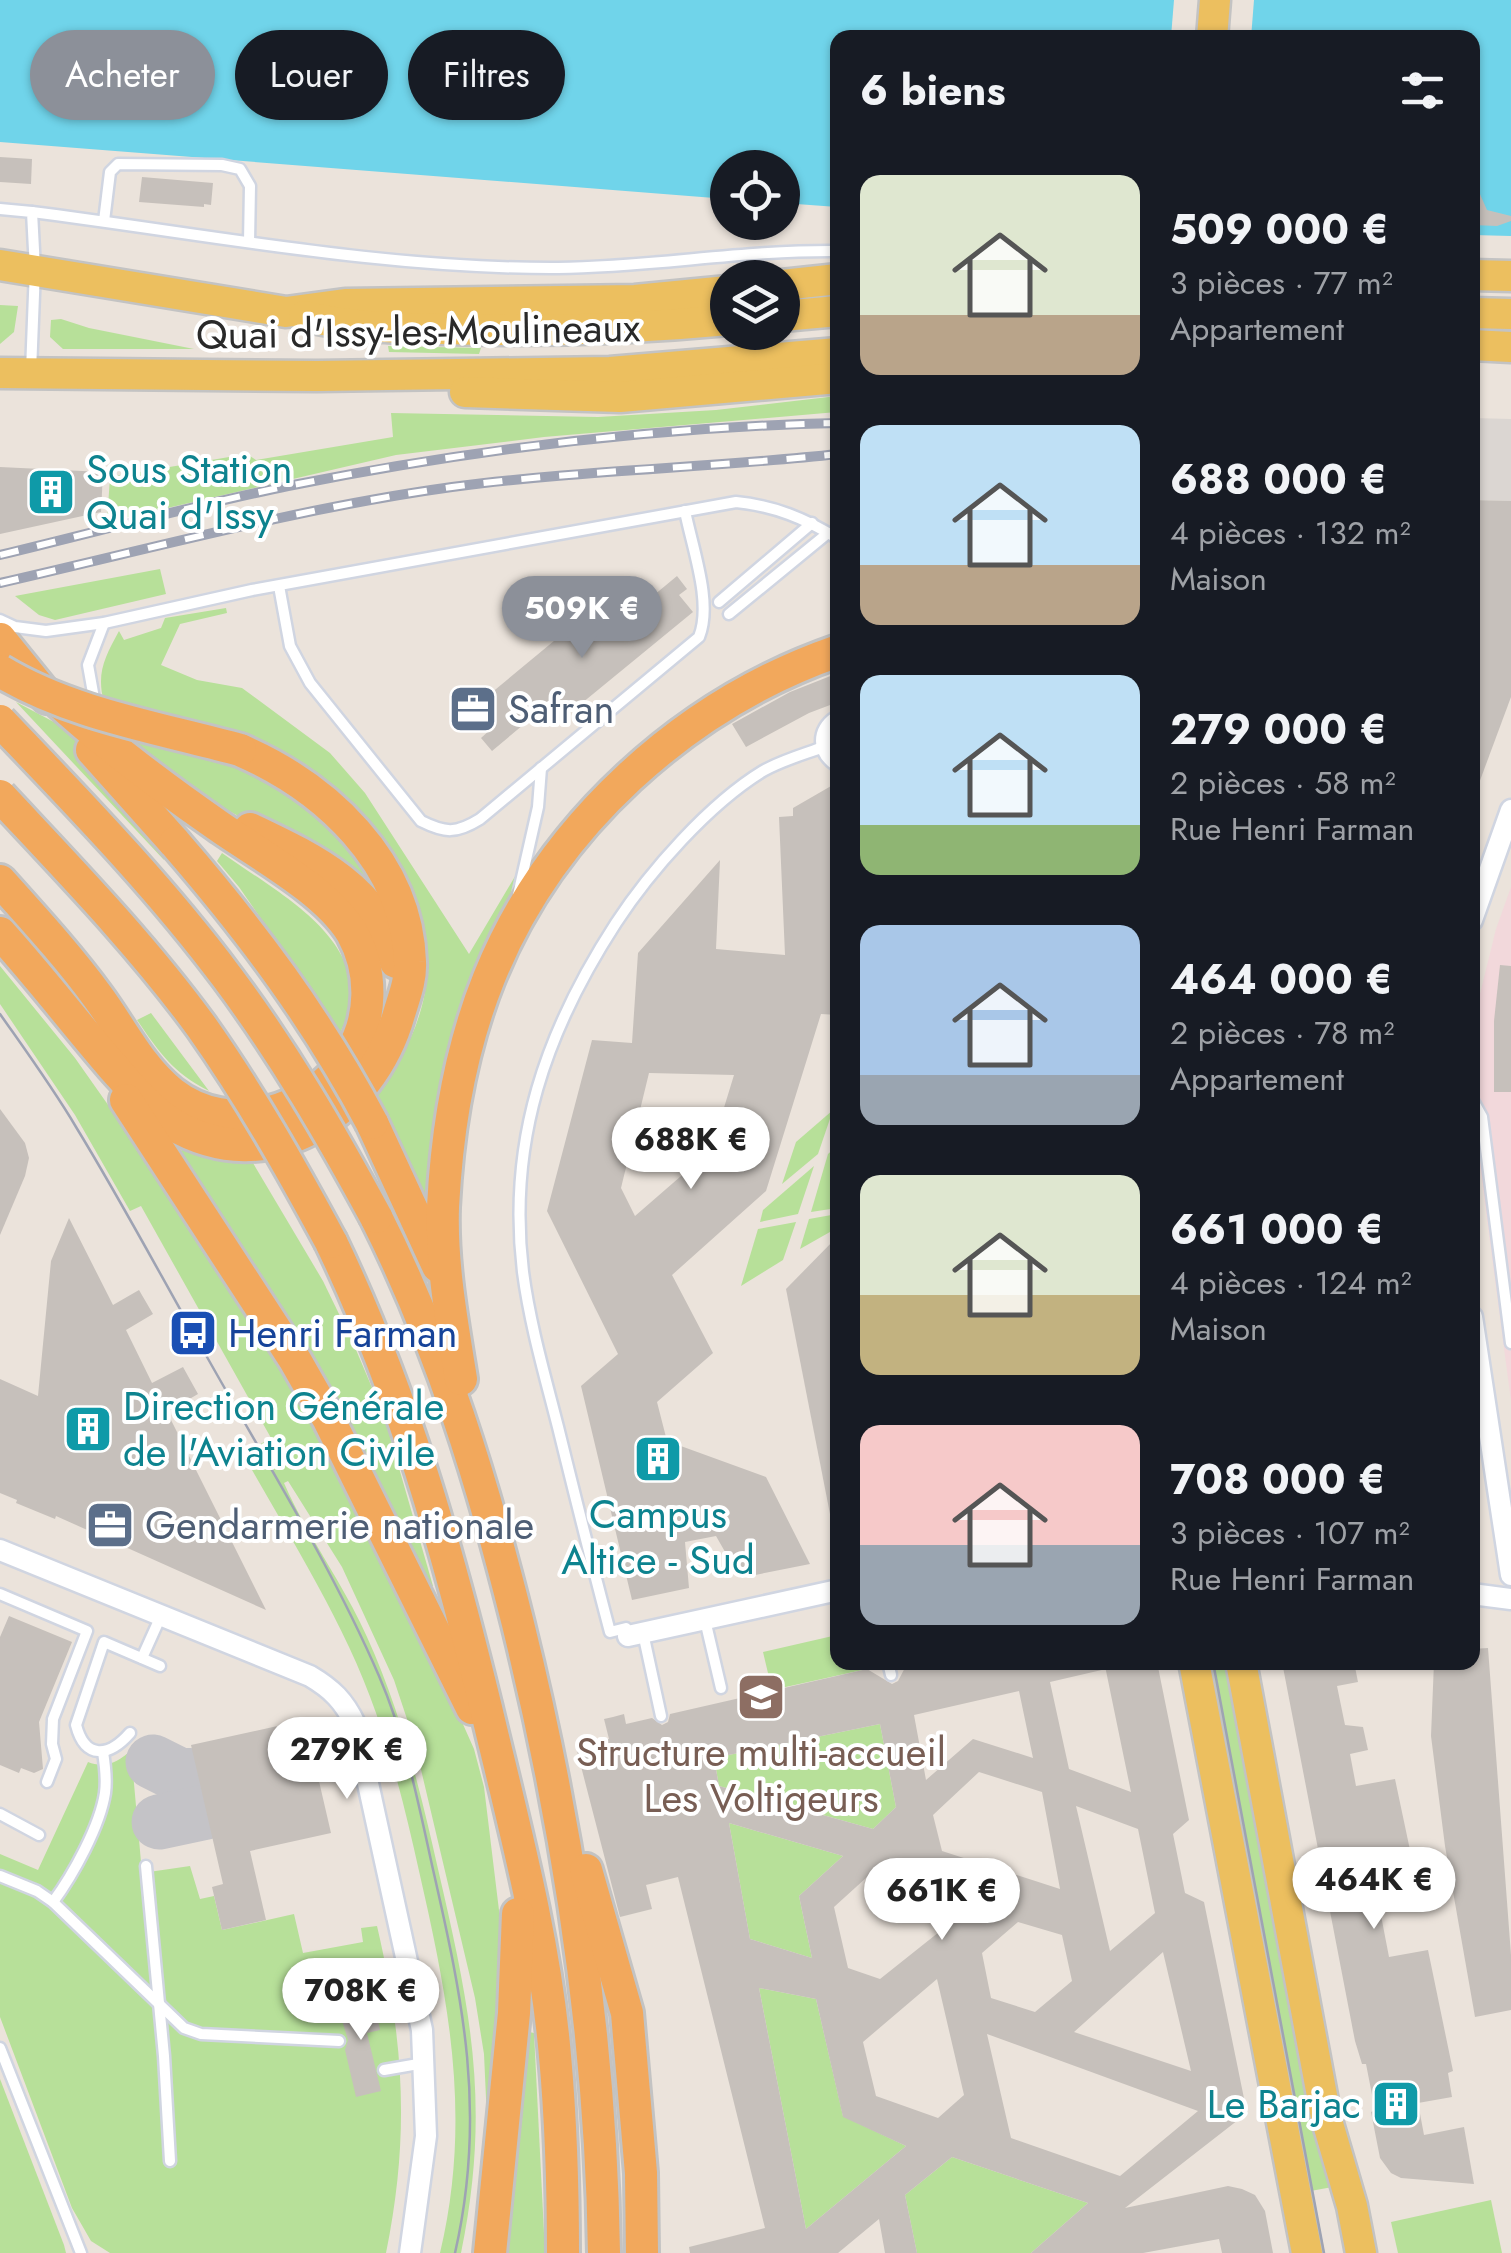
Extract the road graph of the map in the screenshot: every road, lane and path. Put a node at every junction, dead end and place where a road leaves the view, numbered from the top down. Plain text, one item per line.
1 (1215, 0) edge
2 (1213, 30) edge
3 (0, 209) edge
4 (32, 212) junction
5 (104, 221) junction
6 (249, 242) junction
7 (830, 252) edge
8 (0, 265) edge
9 (35, 269) junction
10 (1480, 274) edge
11 (1511, 276) edge
12 (830, 280) edge
13 (800, 283) edge
14 (710, 292) edge
15 (286, 312) junction
16 (830, 312) edge
17 (1480, 313) edge
18 (800, 314) edge
19 (1511, 314) edge
20 (710, 322) edge
21 (1480, 345) edge
22 (1511, 346) edge
23 (830, 354) edge
24 (1480, 366) edge
25 (1511, 366) edge
26 (31, 372) junction
27 (0, 373) edge
28 (318, 376) junction
29 (830, 379) edge
30 (684, 511) junction
31 (812, 523) junction
32 (830, 534) edge
33 (830, 538) edge
34 (279, 586) junction
35 (719, 602) dead end
36 (729, 614) dead end
37 (0, 620) edge
38 (104, 623) junction
39 (0, 638) edge
40 (830, 654) edge
41 (13, 671) edge
42 (0, 721) edge
43 (107, 742) junction
44 (830, 755) edge
45 (541, 768) junction
46 (172, 793) junction
47 (0, 796) edge
48 (1511, 810) edge
49 (0, 881) edge
50 (1480, 897) edge
51 (516, 924) junction
52 (0, 933) edge
53 (404, 996) junction
54 (76, 1024) junction
55 (1480, 1114) edge
56 (447, 1288) junction
57 (1511, 1343) edge
58 (1480, 1370) edge
59 (472, 1450) junction
60 (0, 1550) edge
61 (1511, 1575) edge
62 (830, 1592) edge
63 (0, 1594) edge
64 (1480, 1595) edge
65 (1511, 1599) edge
66 (160, 1618) junction
67 (705, 1620) junction
68 (633, 1633) junction
69 (142, 1658) junction
70 (160, 1666) dead end
71 (890, 1670) edge
72 (1196, 1670) edge
73 (1243, 1670) edge
74 (891, 1676) dead end
75 (721, 1688) dead end
76 (540, 1712) junction
77 (661, 1716) dead end
78 (130, 1733) dead end
79 (103, 1752) junction
80 (498, 1761) junction
81 (47, 1782) dead end
82 (0, 1814) edge
83 (40, 1835) dead end
84 (520, 1859) junction
85 (146, 1866) dead end
86 (0, 1876) edge
87 (53, 1902) junction
88 (157, 2003) junction
89 (338, 2041) dead end
90 (0, 2048) edge
91 (425, 2063) junction
92 (384, 2070) dead end
93 (170, 2160) dead end
94 (82, 2253) edge
95 (410, 2253) edge
96 (490, 2253) edge
97 (563, 2253) edge
98 (604, 2253) edge
99 (642, 2253) edge
100 (1307, 2253) edge
101 (1361, 2253) edge

1 - 2 main road
3 - 4 lane
4 - 5 lane
4 - 9 lane
5 - 6 lane
5 - 6 lane
6 - 7 lane
8 - 9 main road, Quai d'Issy-les-Moulineaux
9 - 15 main road, Quai d'Issy-les-Moulineaux
9 - 26 lane
10 - 11 main road
12 - 13 main road
14 - 15 main road, Quai d'Issy-les-Moulineaux
15 - 20 main road
16 - 18 main road
17 - 19 main road
21 - 22 main road
23 - 28 main road, Quai d'Issy-les-Moulineaux
24 - 25 main road
26 - 27 main road, Quai d'Issy-les-Moulineaux
26 - 28 main road, Quai d'Issy-les-Moulineaux
28 - 29 main road
30 - 31 lane
30 - 34 lane
30 - 45 lane
31 - 32 lane
31 - 35 lane
33 - 36 lane
34 - 38 lane
34 - 45 lane
37 - 38 lane
38 - 43 lane
39 - 41 highway
40 - 51 highway
41 - 43 highway
41 - 53 highway, bridge
41 - 56 highway, bridge
42 - 59 highway, bridge
43 - 46 highway
44 - 68 lane
45 - 51 lane
46 - 49 highway
46 - 53 highway
47 - 80 highway, bridge
48 - 50 street
51 - 56 highway
52 - 54 highway
53 - 54 highway
54 - 80 highway
55 - 57 lane
56 - 59 highway
58 - 61 street
59 - 76 highway
60 - 66 street
62 - 67 street
63 - 81 lane
64 - 65 street
66 - 69 lane
66 - 91 street
67 - 68 street
67 - 75 lane
68 - 77 lane
69 - 70 lane
69 - 79 lane
71 - 74 lane
72 - 100 main road
73 - 101 main road
76 - 98 highway
76 - 99 highway
78 - 79 lane
79 - 87 lane
80 - 84 highway
82 - 83 lane
84 - 96 highway
84 - 97 highway
85 - 88 lane
86 - 87 lane
87 - 88 lane
88 - 89 lane
88 - 93 lane
90 - 94 lane
91 - 92 lane
91 - 95 street

